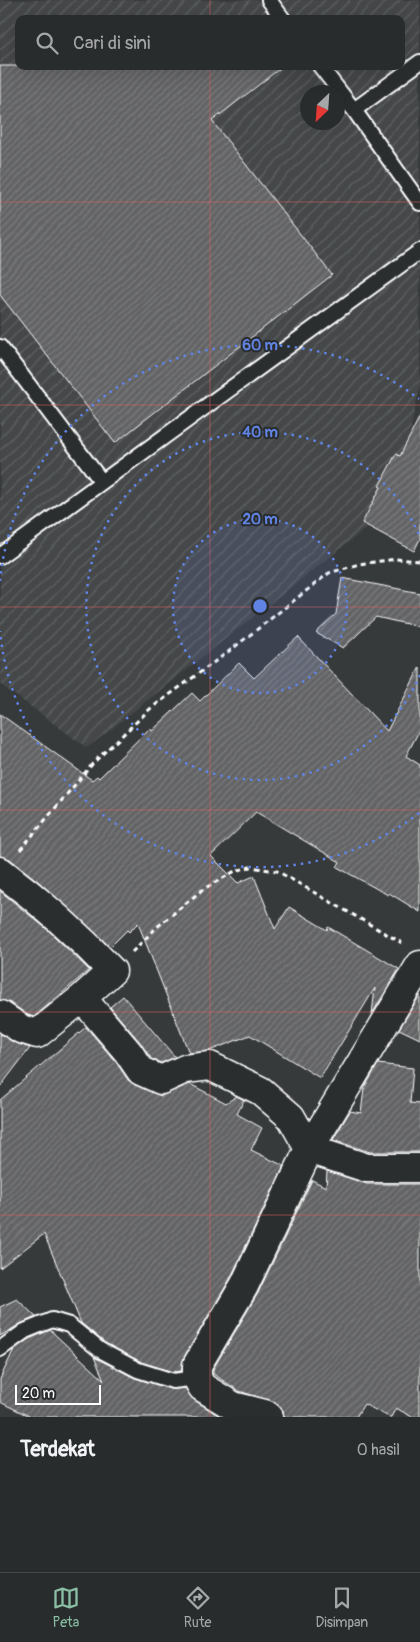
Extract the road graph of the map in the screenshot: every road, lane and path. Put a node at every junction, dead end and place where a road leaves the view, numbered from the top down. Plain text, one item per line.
1 (269, 0) edge
2 (280, 15) edge
3 (420, 62) edge
4 (323, 70) edge
5 (354, 110) junction
6 (420, 203) edge
7 (420, 251) edge
8 (0, 347) edge
9 (102, 482) junction
10 (0, 556) edge
11 (420, 561) edge
12 (1, 872) edge
13 (403, 944) dead end
14 (420, 965) edge
15 (112, 971) junction
16 (82, 998) junction
17 (0, 1015) edge
18 (309, 1149) junction
19 (420, 1168) edge
20 (0, 1349) edge
21 (197, 1378) junction
22 (269, 1417) edge

1 - 2 lane
3 - 5 lane
4 - 5 lane
5 - 6 lane
7 - 9 lane
8 - 9 lane
9 - 10 lane
11 - 12 path
12 - 15 street
13 - 15 path
14 - 18 street
15 - 16 street
16 - 17 street
16 - 18 street
18 - 19 street
18 - 21 street
20 - 21 lane
21 - 22 street

